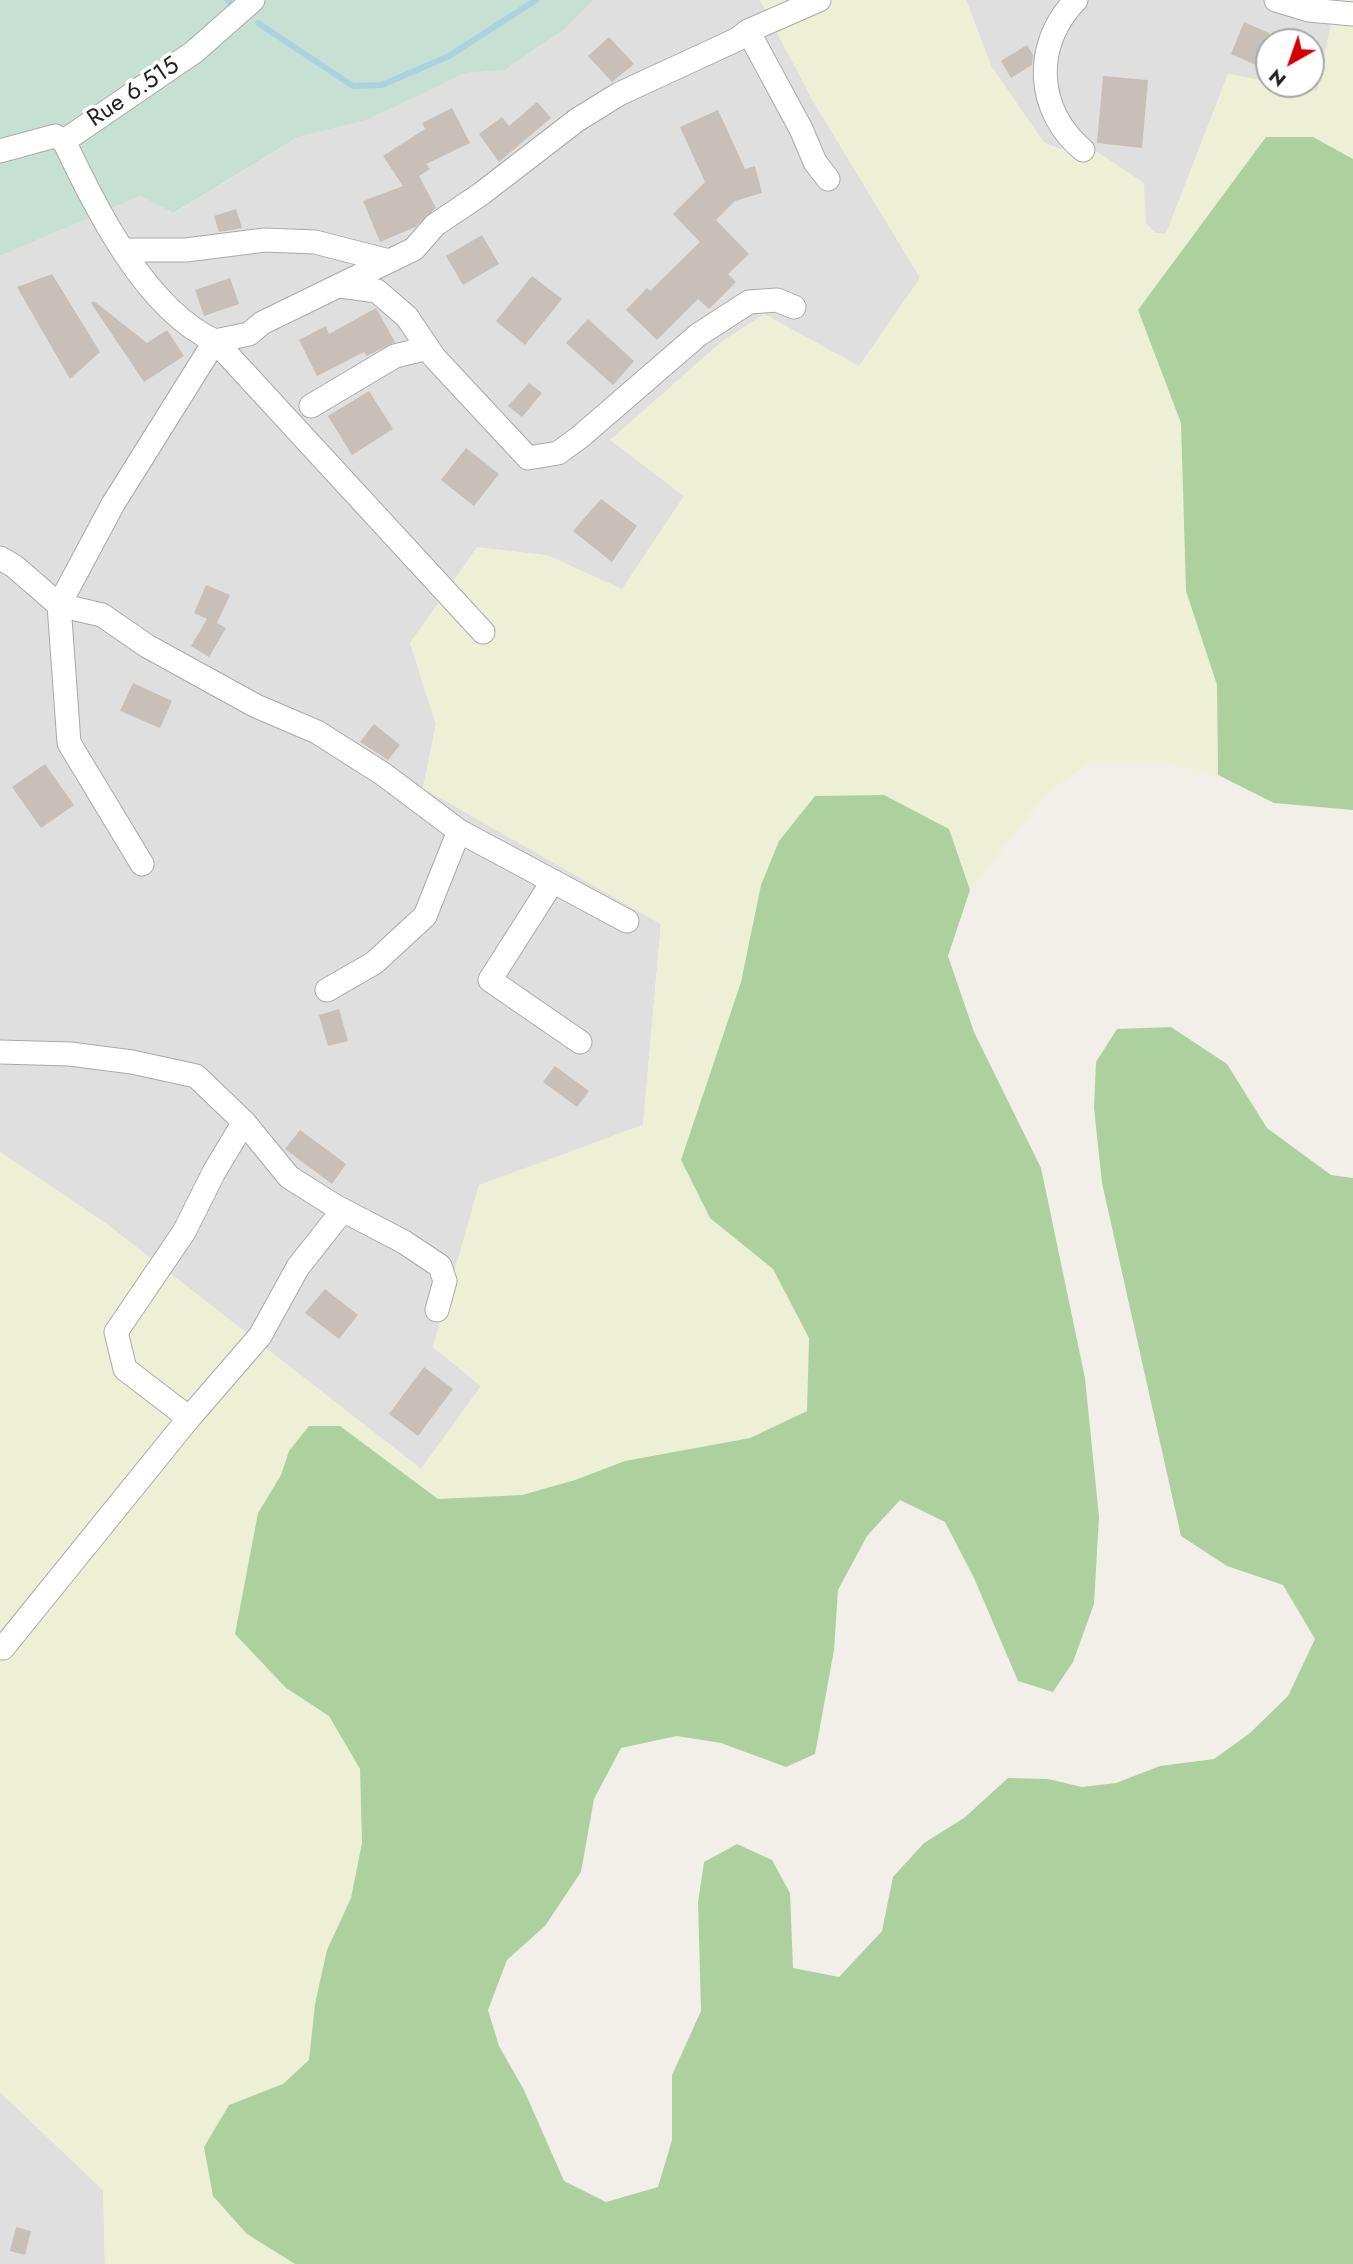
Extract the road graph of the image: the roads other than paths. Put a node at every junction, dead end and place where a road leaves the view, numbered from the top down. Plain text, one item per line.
1 (253, 0) edge
2 (819, 0) edge
3 (1076, 0) edge
4 (1276, 0) edge
5 (1353, 15) edge
6 (748, 31) junction
7 (64, 141) junction
8 (1083, 150) dead end
9 (0, 151) edge
10 (828, 179) dead end
11 (125, 250) junction
12 (389, 261) junction
13 (340, 286) junction
14 (793, 307) dead end
15 (215, 341) junction
16 (428, 348) junction
17 (311, 407) dead end
18 (0, 558) edge
19 (59, 605) junction
20 (483, 632) dead end
21 (459, 831) junction
22 (142, 864) dead end
23 (553, 881) junction
24 (627, 921) dead end
25 (327, 990) dead end
26 (580, 1042) dead end
27 (0, 1052) edge
28 (244, 1122) junction
29 (343, 1210) junction
30 (438, 1310) dead end
31 (189, 1418) junction
32 (3, 1648) dead end

1 - 7 street, Rue 6.515
2 - 6 street
3 - 8 street
4 - 5 street
6 - 10 street
6 - 12 street
7 - 9 street, Rue 6.515
7 - 11 street
11 - 12 street
11 - 15 street
12 - 13 street
13 - 15 street
13 - 16 street
14 - 16 street
15 - 19 street
15 - 20 street
16 - 17 street
18 - 19 street
19 - 21 street
19 - 22 street
21 - 23 street
21 - 25 street
23 - 24 street
23 - 26 street
27 - 28 street
28 - 29 street
28 - 31 street
29 - 30 street
29 - 31 street
31 - 32 street

